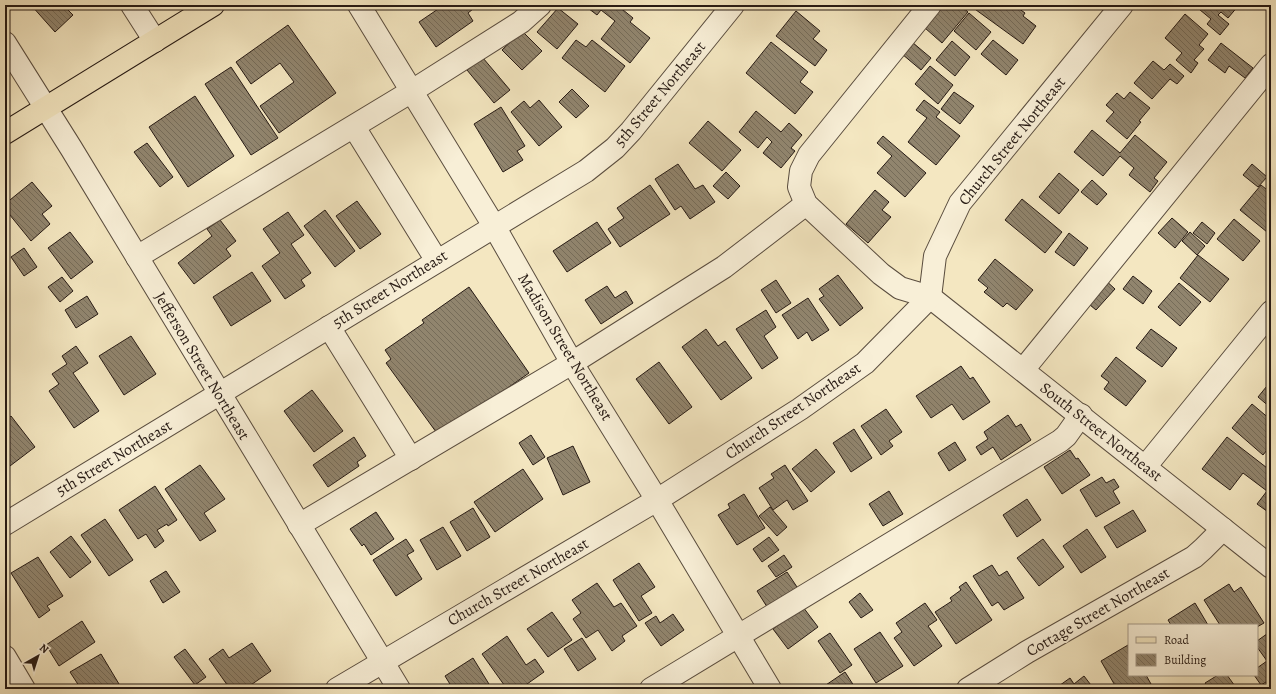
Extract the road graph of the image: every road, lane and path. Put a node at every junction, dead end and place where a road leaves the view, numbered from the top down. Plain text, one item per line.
1 (132, 5) edge
2 (213, 5) edge
3 (359, 5) edge
4 (540, 5) edge
5 (733, 5) edge
6 (930, 5) edge
7 (1122, 5) edge
8 (155, 41) junction
9 (5, 43) edge
10 (1271, 65) edge
11 (412, 92) junction
12 (46, 108) junction
13 (354, 126) junction
14 (5, 133) edge
15 (806, 204) junction
16 (494, 226) junction
17 (137, 257) junction
18 (437, 261) junction
19 (930, 297) junction
20 (1271, 312) edge
21 (328, 327) junction
22 (572, 363) junction
23 (1023, 370) junction
24 (219, 393) junction
25 (1081, 415) junction
26 (410, 459) junction
27 (1145, 466) junction
28 (657, 500) junction
29 (5, 524) edge
30 (299, 525) junction
31 (1223, 529) junction
32 (1267, 556) edge
33 (738, 635) junction
34 (5, 657) edge
35 (382, 661) junction
36 (24, 689) edge
37 (337, 689) edge
38 (399, 689) edge
39 (651, 689) edge
40 (770, 689) edge
41 (968, 689) edge

1 - 8 street
2 - 8 main road
3 - 11 street, Madison Street Northeast
4 - 11 street
5 - 16 street, 5th Street Northeast
6 - 15 street
7 - 19 street, Church Street Northeast
8 - 12 main road
9 - 12 street, Jefferson Street Northeast
10 - 23 street
11 - 13 street
11 - 16 street, Madison Street Northeast
12 - 14 main road
12 - 17 street, Jefferson Street Northeast
13 - 17 street
13 - 18 street
15 - 19 street
15 - 22 street
16 - 18 street, 5th Street Northeast
16 - 22 street, Madison Street Northeast
17 - 24 street, Jefferson Street Northeast
18 - 21 street, 5th Street Northeast
19 - 23 street, South Street Northeast
19 - 28 street, Church Street Northeast
20 - 27 street
21 - 24 street, 5th Street Northeast
21 - 26 street
22 - 26 street
22 - 28 street, Madison Street Northeast
23 - 25 street, South Street Northeast
24 - 29 street, 5th Street Northeast
24 - 30 street, Jefferson Street Northeast
25 - 27 street, South Street Northeast
25 - 33 street
26 - 30 street
27 - 31 street, South Street Northeast
28 - 33 street, Madison Street Northeast
28 - 35 street, Church Street Northeast
30 - 35 street, Jefferson Street Northeast
31 - 32 street, South Street Northeast
31 - 41 street, Cottage Street Northeast
33 - 39 street
33 - 40 street, Madison Street Northeast
34 - 36 street
35 - 37 street, Church Street Northeast
35 - 38 street, Jefferson Street Northeast

